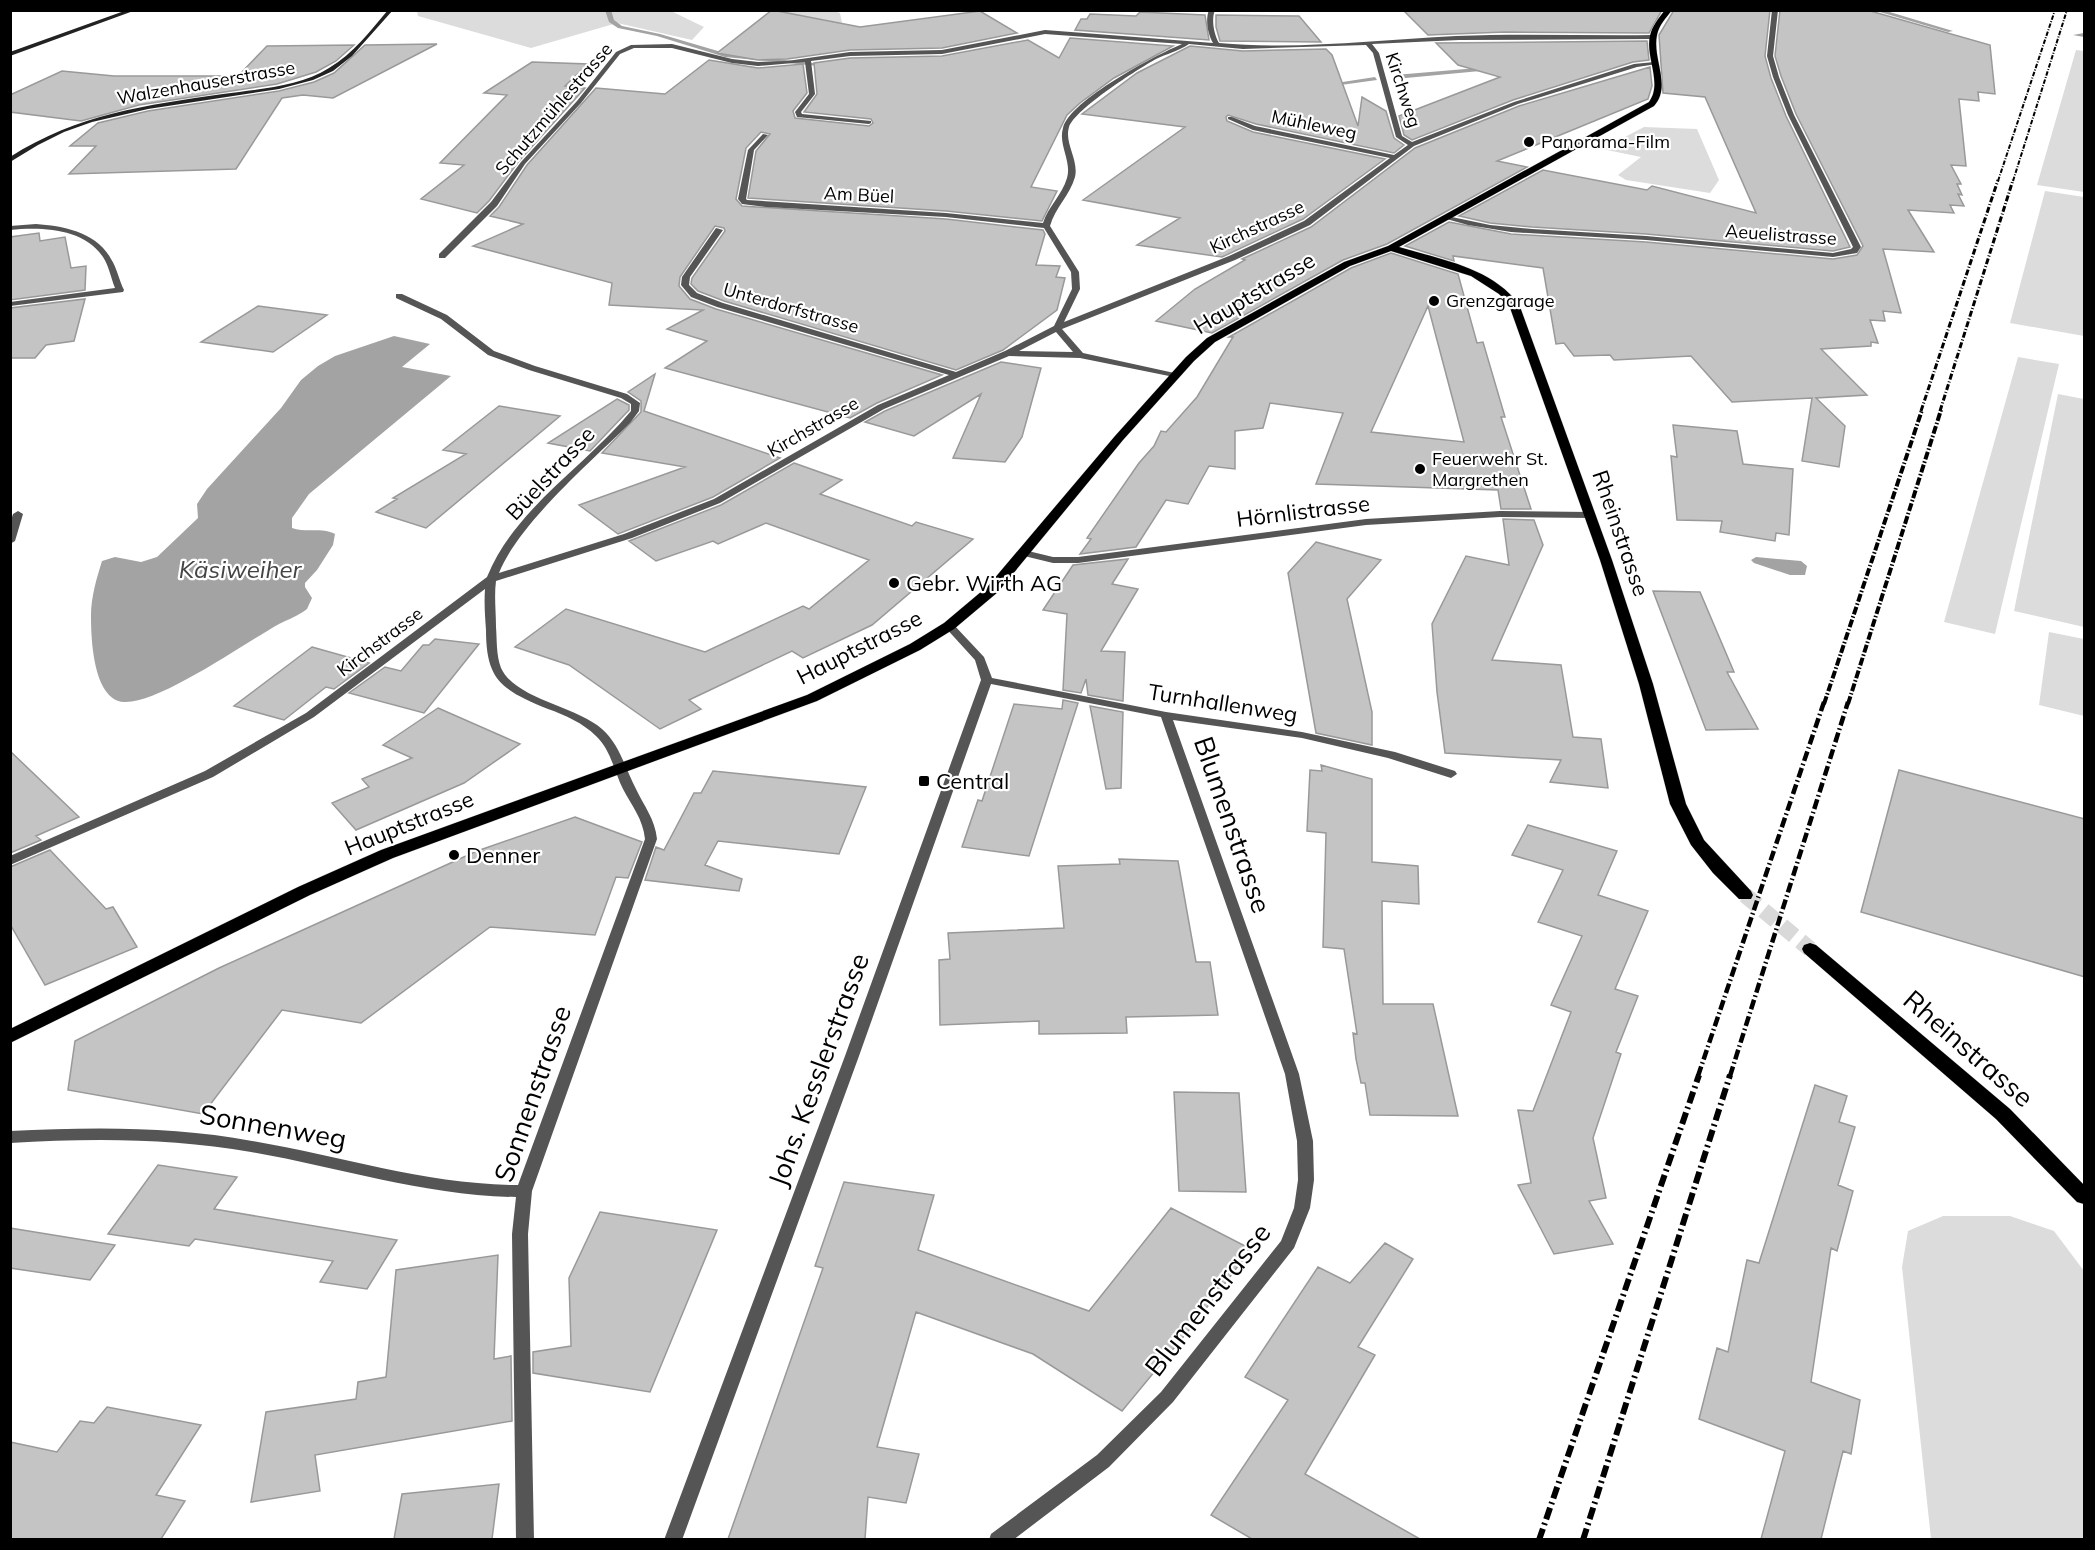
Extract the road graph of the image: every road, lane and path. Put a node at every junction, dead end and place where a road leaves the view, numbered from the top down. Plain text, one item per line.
1 (134, 10) edge
2 (391, 10) edge
3 (1212, 10) edge
4 (1669, 10) edge
5 (1775, 10) edge
6 (1652, 37) junction
7 (1367, 42) junction
8 (1187, 44) junction
9 (1218, 46) junction
10 (10, 54) edge
11 (808, 62) junction
12 (1654, 64) junction
13 (1230, 118) dead end
14 (869, 122) dead end
15 (765, 135) dead end
16 (1412, 145) junction
17 (1394, 157) junction
18 (10, 160) edge
19 (1447, 218) junction
20 (1046, 226) junction
21 (10, 228) edge
22 (719, 230) dead end
23 (1390, 248) junction
24 (442, 256) dead end
25 (399, 296) dead end
26 (10, 304) edge
27 (1057, 328) junction
28 (1008, 353) junction
29 (1080, 355) junction
30 (954, 374) junction
31 (1176, 376) junction
32 (18, 513) dead end
33 (1589, 515) junction
34 (10, 541) edge
35 (1024, 553) junction
36 (491, 579) junction
37 (949, 626) junction
38 (987, 680) junction
39 (1166, 715) junction
40 (621, 769) junction
41 (1451, 774) dead end
42 (10, 861) edge
43 (1745, 895) tunnel mouth
44 (1810, 949) tunnel mouth
45 (10, 1037) edge
46 (10, 1137) edge
47 (524, 1191) junction
48 (2085, 1197) edge
49 (525, 1539) edge
50 (673, 1539) edge
51 (998, 1539) edge

1 - 10 street
2 - 18 street, Walzenhauserstrasse
3 - 9 street
4 - 6 main road
5 - 19 street, Aeuelistrasse
6 - 7 street
6 - 12 main road, Hauptstrasse
7 - 9 street
7 - 16 street, Kirchweg
8 - 9 street
8 - 11 street
8 - 20 street
11 - 14 street
11 - 24 street, Schutzmühlestrasse
12 - 16 street, Kirchstrasse
12 - 19 main road, Hauptstrasse
13 - 17 street, Mühleweg
15 - 20 street, Am Büel
16 - 17 street, Kirchstrasse
17 - 27 street, Kirchstrasse
19 - 23 main road, Hauptstrasse
20 - 27 street
21 - 26 street
22 - 30 street, Unterdorfstrasse
23 - 31 main road, Hauptstrasse
23 - 33 main road, Rheinstrasse
25 - 36 street, Büelstrasse
27 - 28 street, Kirchstrasse
27 - 29 street
28 - 29 street
28 - 30 street, Kirchstrasse
29 - 31 street
30 - 36 street, Kirchstrasse
31 - 35 main road, Hauptstrasse
32 - 34 street
33 - 35 street, Hörnlistrasse
33 - 43 main road, Rheinstrasse
35 - 37 main road, Hauptstrasse
36 - 40 street, Büelstrasse
36 - 42 street, Kirchstrasse
37 - 38 street
37 - 40 main road, Hauptstrasse
38 - 39 street, Turnhallenweg
38 - 50 street, Johs. Kesslerstrasse
39 - 41 street, Turnhallenweg
39 - 51 street, Blumenstrasse
40 - 45 main road, Hauptstrasse
40 - 47 street, Sonnenstrasse
44 - 48 main road, Rheinstrasse
46 - 47 street, Sonnenweg
47 - 49 street, Sonnenstrasse

